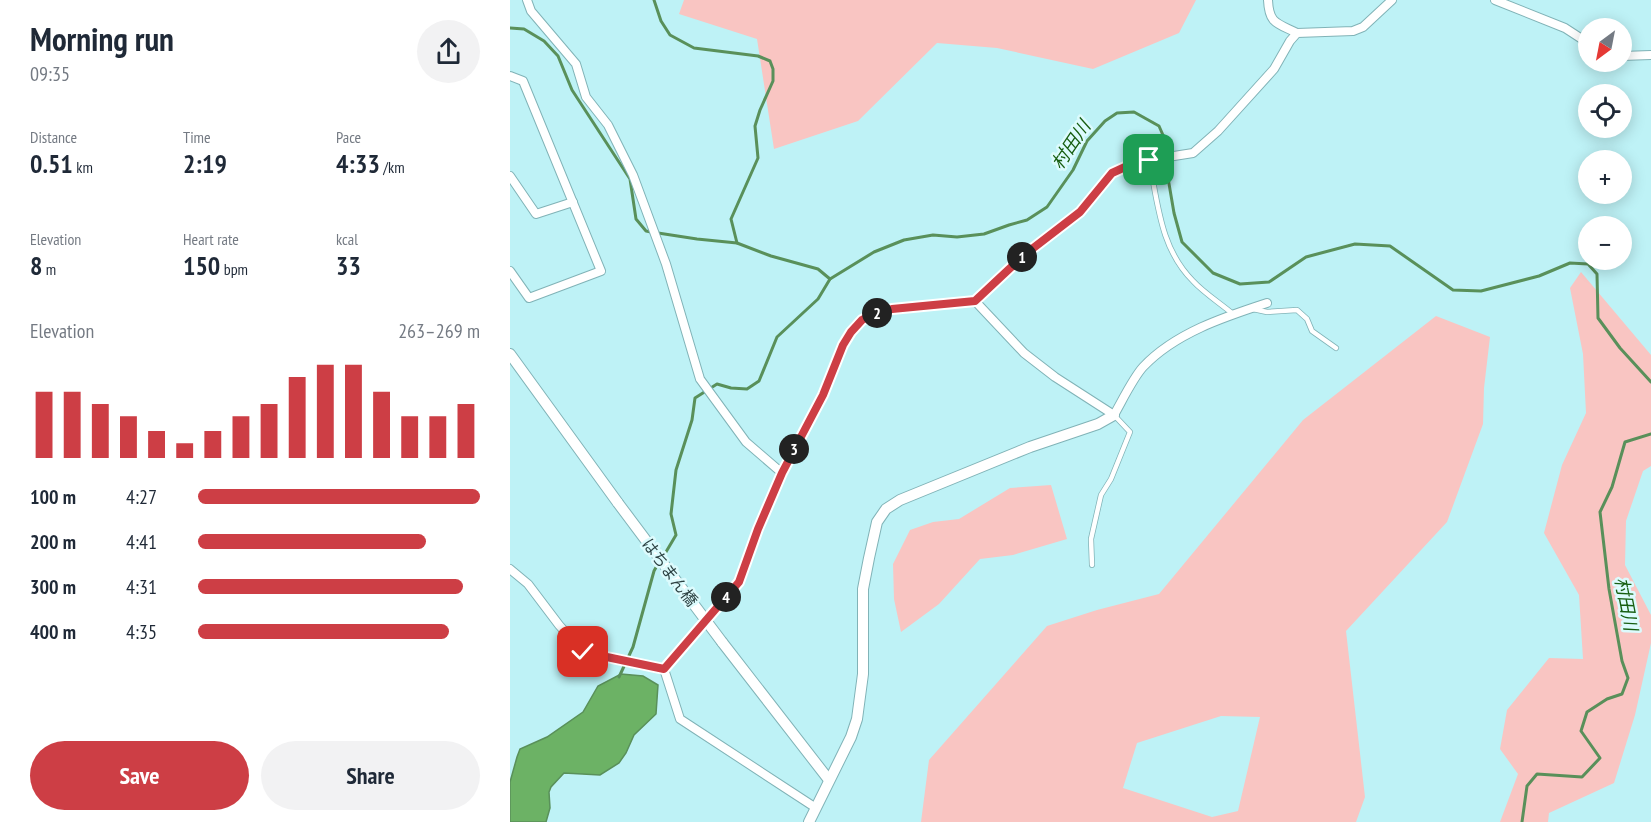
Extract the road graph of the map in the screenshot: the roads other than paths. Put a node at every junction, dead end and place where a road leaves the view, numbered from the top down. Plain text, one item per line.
1 (527, 0) edge
2 (1268, 0) edge
3 (1392, 0) edge
4 (1497, 0) edge
5 (1297, 33) junction
6 (1578, 37) edge
7 (1651, 55) edge
8 (1632, 56) edge
9 (510, 76) edge
10 (1149, 160) junction
11 (510, 176) edge
12 (573, 202) junction
13 (510, 271) edge
14 (975, 301) junction
15 (1267, 303) dead end
16 (1251, 308) junction
17 (1233, 314) junction
18 (1336, 348) dead end
19 (510, 354) edge
20 (1114, 415) junction
21 (782, 473) junction
22 (1092, 565) dead end
23 (510, 569) edge
24 (664, 669) junction
25 (829, 780) junction
26 (816, 808) junction
27 (809, 822) edge

1 - 21 street
2 - 5 street
3 - 5 street
4 - 6 street
5 - 10 street
7 - 8 street
9 - 12 street
10 - 14 street
10 - 17 lane
11 - 12 street
12 - 13 street
14 - 20 street
14 - 21 street
15 - 16 street
16 - 17 street
16 - 18 lane
17 - 20 street
19 - 25 street, はちまん橋, bridge
20 - 22 lane
20 - 25 street
21 - 24 street
23 - 24 street
24 - 26 street
25 - 26 street
26 - 27 street

